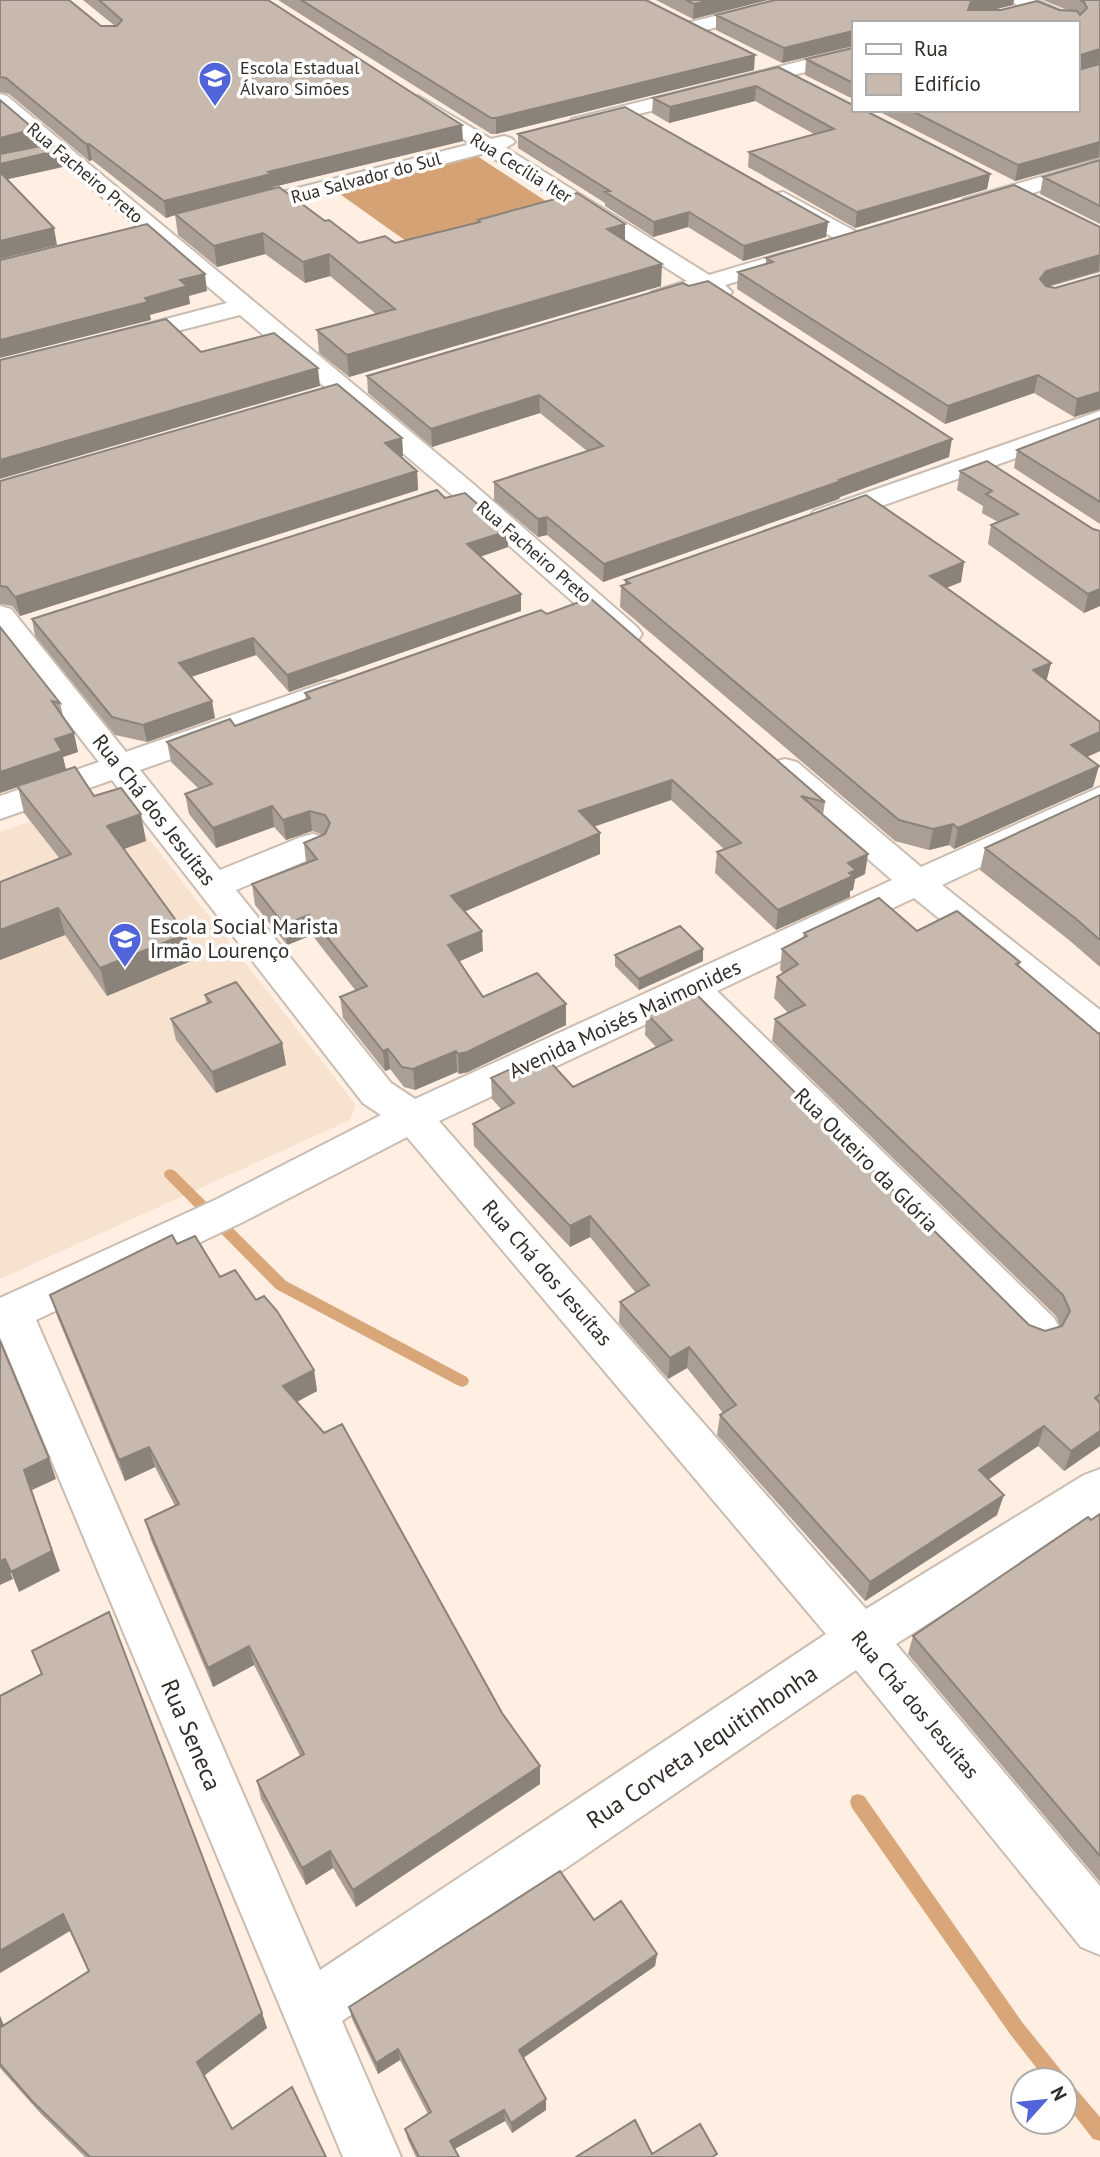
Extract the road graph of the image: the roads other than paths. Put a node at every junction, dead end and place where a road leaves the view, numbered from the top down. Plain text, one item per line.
1 (801, 0) edge
2 (1020, 5) edge
3 (670, 18) edge
4 (1066, 21) edge
5 (690, 28) junction
6 (720, 43) edge
7 (852, 54) edge
8 (754, 60) edge
9 (779, 72) junction
10 (804, 85) edge
11 (396, 88) edge
12 (1, 103) edge
13 (628, 111) junction
14 (652, 124) edge
15 (553, 130) edge
16 (528, 136) edge
17 (487, 146) junction
18 (1100, 166) edge
19 (983, 175) edge
20 (759, 185) edge
21 (1015, 192) junction
22 (1039, 204) edge
23 (953, 210) edge
24 (219, 215) edge
25 (879, 232) edge
26 (854, 240) junction
27 (706, 284) junction
28 (641, 303) edge
29 (739, 305) edge
30 (246, 306) junction
31 (103, 342) edge
32 (1100, 419) edge
33 (801, 525) edge
34 (13, 626) edge
35 (650, 654) edge
36 (367, 678) edge
37 (765, 752) edge
38 (118, 765) junction
39 (1100, 798) edge
40 (0, 807) edge
41 (313, 845) edge
42 (916, 882) junction
43 (214, 886) junction
44 (693, 989) junction
45 (1100, 1030) edge
46 (412, 1117) junction
47 (5, 1314) edge
48 (1039, 1331) edge
49 (1100, 1489) edge
50 (861, 1639) junction
51 (1100, 1928) edge
52 (308, 2011) junction
53 (372, 2157) edge

1 - 5 street
2 - 4 street
3 - 5 street
5 - 6 street
7 - 9 street
8 - 9 street
9 - 10 street
9 - 13 street
11 - 17 street, Rua Cecília Iter
12 - 30 street, Rua Facheiro Preto
13 - 14 street
13 - 15 street
16 - 17 street, Rua Salvador do Sul
17 - 24 street, Rua Salvador do Sul
17 - 27 street, Rua Cecília Iter
18 - 21 street
19 - 21 street
20 - 26 street
21 - 22 street
21 - 23 street
25 - 26 street
26 - 27 street
27 - 28 street
27 - 29 street, Rua Cecília Iter
30 - 31 street
30 - 35 street, Rua Facheiro Preto
32 - 33 street
34 - 38 street, Rua Chá dos Jesuítas
36 - 38 street
37 - 42 street
38 - 40 street
38 - 43 street, Rua Chá dos Jesuítas
39 - 42 street, Avenida Moisés Maimonides
41 - 43 street
42 - 44 street, Avenida Moisés Maimonides
42 - 45 street
43 - 46 street, Rua Chá dos Jesuítas
44 - 46 street, Avenida Moisés Maimonides
44 - 48 street, Rua Outeiro da Glória
46 - 47 street, Avenida Moisés Maimonides
46 - 50 street, Rua Chá dos Jesuítas
47 - 52 street, Rua Seneca
49 - 50 street, Rua Corveta Jequitinhonha
50 - 51 street, Rua Chá dos Jesuítas
50 - 52 street, Rua Corveta Jequitinhonha
52 - 53 street, Rua Seneca

